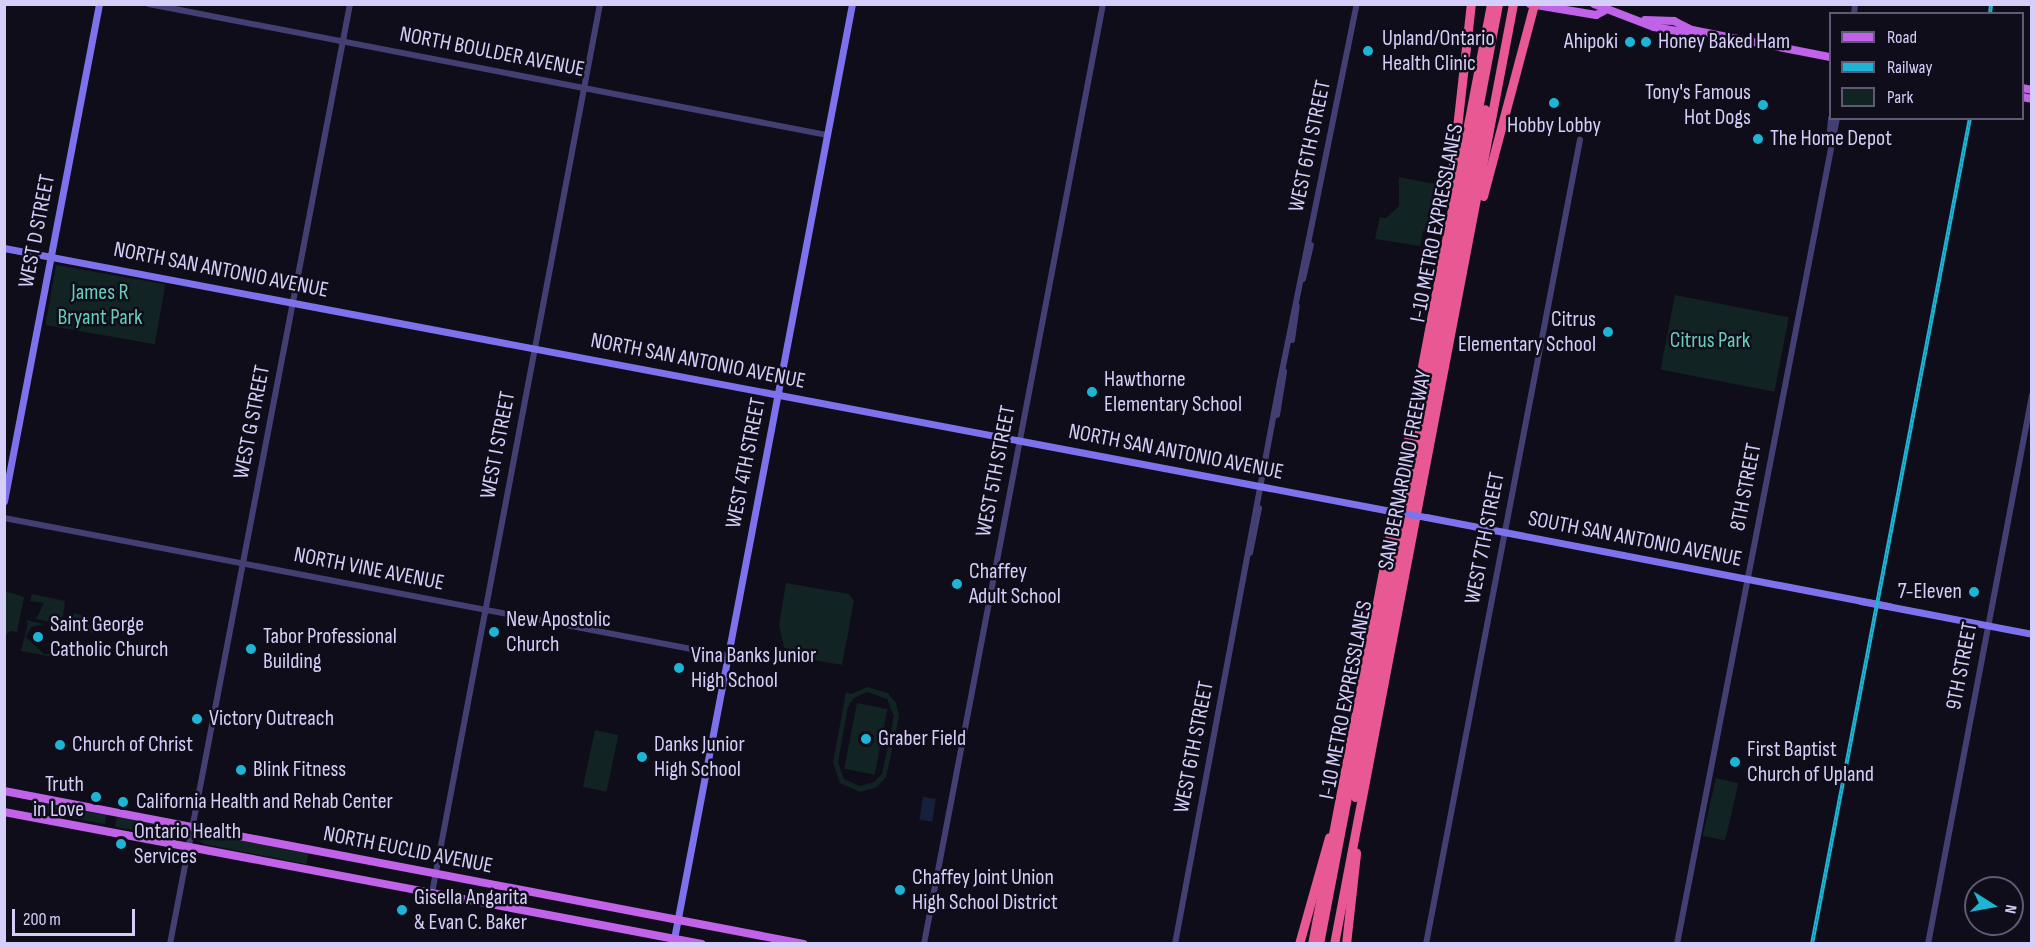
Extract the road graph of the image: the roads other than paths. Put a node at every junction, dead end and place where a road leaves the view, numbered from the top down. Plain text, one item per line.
1 (99, 4) edge
2 (149, 4) edge
3 (350, 4) edge
4 (600, 4) edge
5 (852, 4) edge
6 (1103, 4) edge
7 (1357, 4) edge
8 (1594, 4) edge
9 (1533, 5) edge
10 (1501, 6) edge
11 (1470, 8) edge
12 (1604, 8) edge
13 (343, 41) junction
14 (1829, 57) edge
15 (1478, 72) junction
16 (584, 88) junction
17 (1834, 120) edge
18 (827, 135) junction
19 (1580, 140) dead end
20 (1485, 155) junction
21 (1464, 184) junction
22 (1468, 204) junction
23 (1444, 246) junction
24 (4, 248) edge
25 (50, 256) junction
26 (1460, 285) junction
27 (293, 302) junction
28 (535, 348) junction
29 (778, 394) junction
30 (2031, 394) edge
31 (1020, 440) junction
32 (1262, 486) junction
33 (4, 501) edge
34 (1385, 510) joint
35 (4, 518) edge
36 (1504, 532) junction
37 (243, 564) junction
38 (1747, 579) junction
39 (1861, 601) junction
40 (1890, 606) junction
41 (485, 610) junction
42 (1988, 626) junction
43 (2031, 634) edge
44 (728, 656) junction
45 (4, 791) edge
46 (1359, 808) junction
47 (4, 812) edge
48 (1336, 820) junction
49 (193, 826) junction
50 (189, 846) junction
51 (436, 874) junction
52 (432, 892) junction
53 (678, 919) junction
54 (673, 941) edge
55 (170, 944) edge
56 (702, 944) edge
57 (804, 944) edge
58 (924, 944) edge
59 (1175, 944) edge
60 (1299, 944) edge
61 (1312, 944) edge
62 (1319, 944) edge
63 (1327, 944) edge
64 (1334, 944) edge
65 (1347, 944) edge
66 (1426, 944) edge
67 (1677, 944) edge
68 (1928, 944) edge

1 - 25 main road, WEST D STREET
2 - 13 street, NORTH BOULDER AVENUE
3 - 13 street, WEST G STREET
4 - 16 street, WEST I STREET
5 - 18 main road, WEST 4TH STREET
6 - 31 street, WEST 5TH STREET
7 - 32 street, WEST 6TH STREET
8 - 12 main road
9 - 12 main road
9 - 26 highway
10 - 15 highway, SAN BERNARDINO FREEWAY
10 - 20 highway, SAN BERNARDINO FREEWAY
10 - 21 highway, I-10 METRO EXPRESSLANES
10 - 22 highway, I-10 METRO EXPRESSLANES
11 - 23 highway
12 - 14 main road
13 - 16 street, NORTH BOULDER AVENUE
13 - 27 street, WEST G STREET
15 - 21 highway
15 - 23 highway, SAN BERNARDINO FREEWAY
16 - 18 street, NORTH BOULDER AVENUE
16 - 28 street, WEST I STREET
17 - 38 street, 8TH STREET
18 - 29 main road, WEST 4TH STREET
19 - 36 street, WEST 7TH STREET
20 - 22 highway
20 - 26 highway, SAN BERNARDINO FREEWAY
21 - 62 highway, I-10 METRO EXPRESSLANES
22 - 63 highway, I-10 METRO EXPRESSLANES
23 - 48 highway, SAN BERNARDINO FREEWAY
24 - 25 main road, NORTH SAN ANTONIO AVENUE
25 - 27 main road, NORTH SAN ANTONIO AVENUE
25 - 33 main road, WEST D STREET
26 - 46 highway, SAN BERNARDINO FREEWAY
27 - 28 main road, NORTH SAN ANTONIO AVENUE
27 - 37 street, WEST G STREET
28 - 29 main road, NORTH SAN ANTONIO AVENUE
28 - 41 street, WEST I STREET
29 - 31 main road, NORTH SAN ANTONIO AVENUE
29 - 44 main road, WEST 4TH STREET
30 - 42 street, 9TH STREET
31 - 32 main road, NORTH SAN ANTONIO AVENUE
31 - 58 street, WEST 5TH STREET
32 - 34 main road, NORTH SAN ANTONIO AVENUE
32 - 59 street, WEST 6TH STREET
34 - 36 main road, SOUTH SAN ANTONIO AVENUE, bridge
35 - 37 street, NORTH VINE AVENUE
36 - 38 main road, SOUTH SAN ANTONIO AVENUE
36 - 66 street, WEST 7TH STREET
37 - 41 street, NORTH VINE AVENUE
37 - 49 street, WEST G STREET
38 - 39 main road, SOUTH SAN ANTONIO AVENUE
38 - 67 street, 8TH STREET
39 - 40 main road
39 - 40 main road, SOUTH SAN ANTONIO AVENUE
40 - 42 main road
41 - 44 street, NORTH VINE AVENUE
41 - 51 street, WEST I STREET
42 - 43 main road
42 - 68 street, 9TH STREET
44 - 53 main road, WEST 4TH STREET
45 - 49 main road, NORTH EUCLID AVENUE
46 - 64 highway, SAN BERNARDINO FREEWAY
46 - 65 highway
47 - 50 main road, NORTH EUCLID AVENUE
48 - 60 highway
48 - 61 highway, SAN BERNARDINO FREEWAY
49 - 50 street, WEST G STREET
49 - 51 main road, NORTH EUCLID AVENUE
50 - 52 main road, NORTH EUCLID AVENUE
50 - 55 street, WEST G STREET
51 - 52 street, WEST I STREET
51 - 53 main road, NORTH EUCLID AVENUE
52 - 54 main road, NORTH EUCLID AVENUE
53 - 54 main road, WEST 4TH STREET
53 - 57 main road, NORTH EUCLID AVENUE
54 - 56 main road, NORTH EUCLID AVENUE

